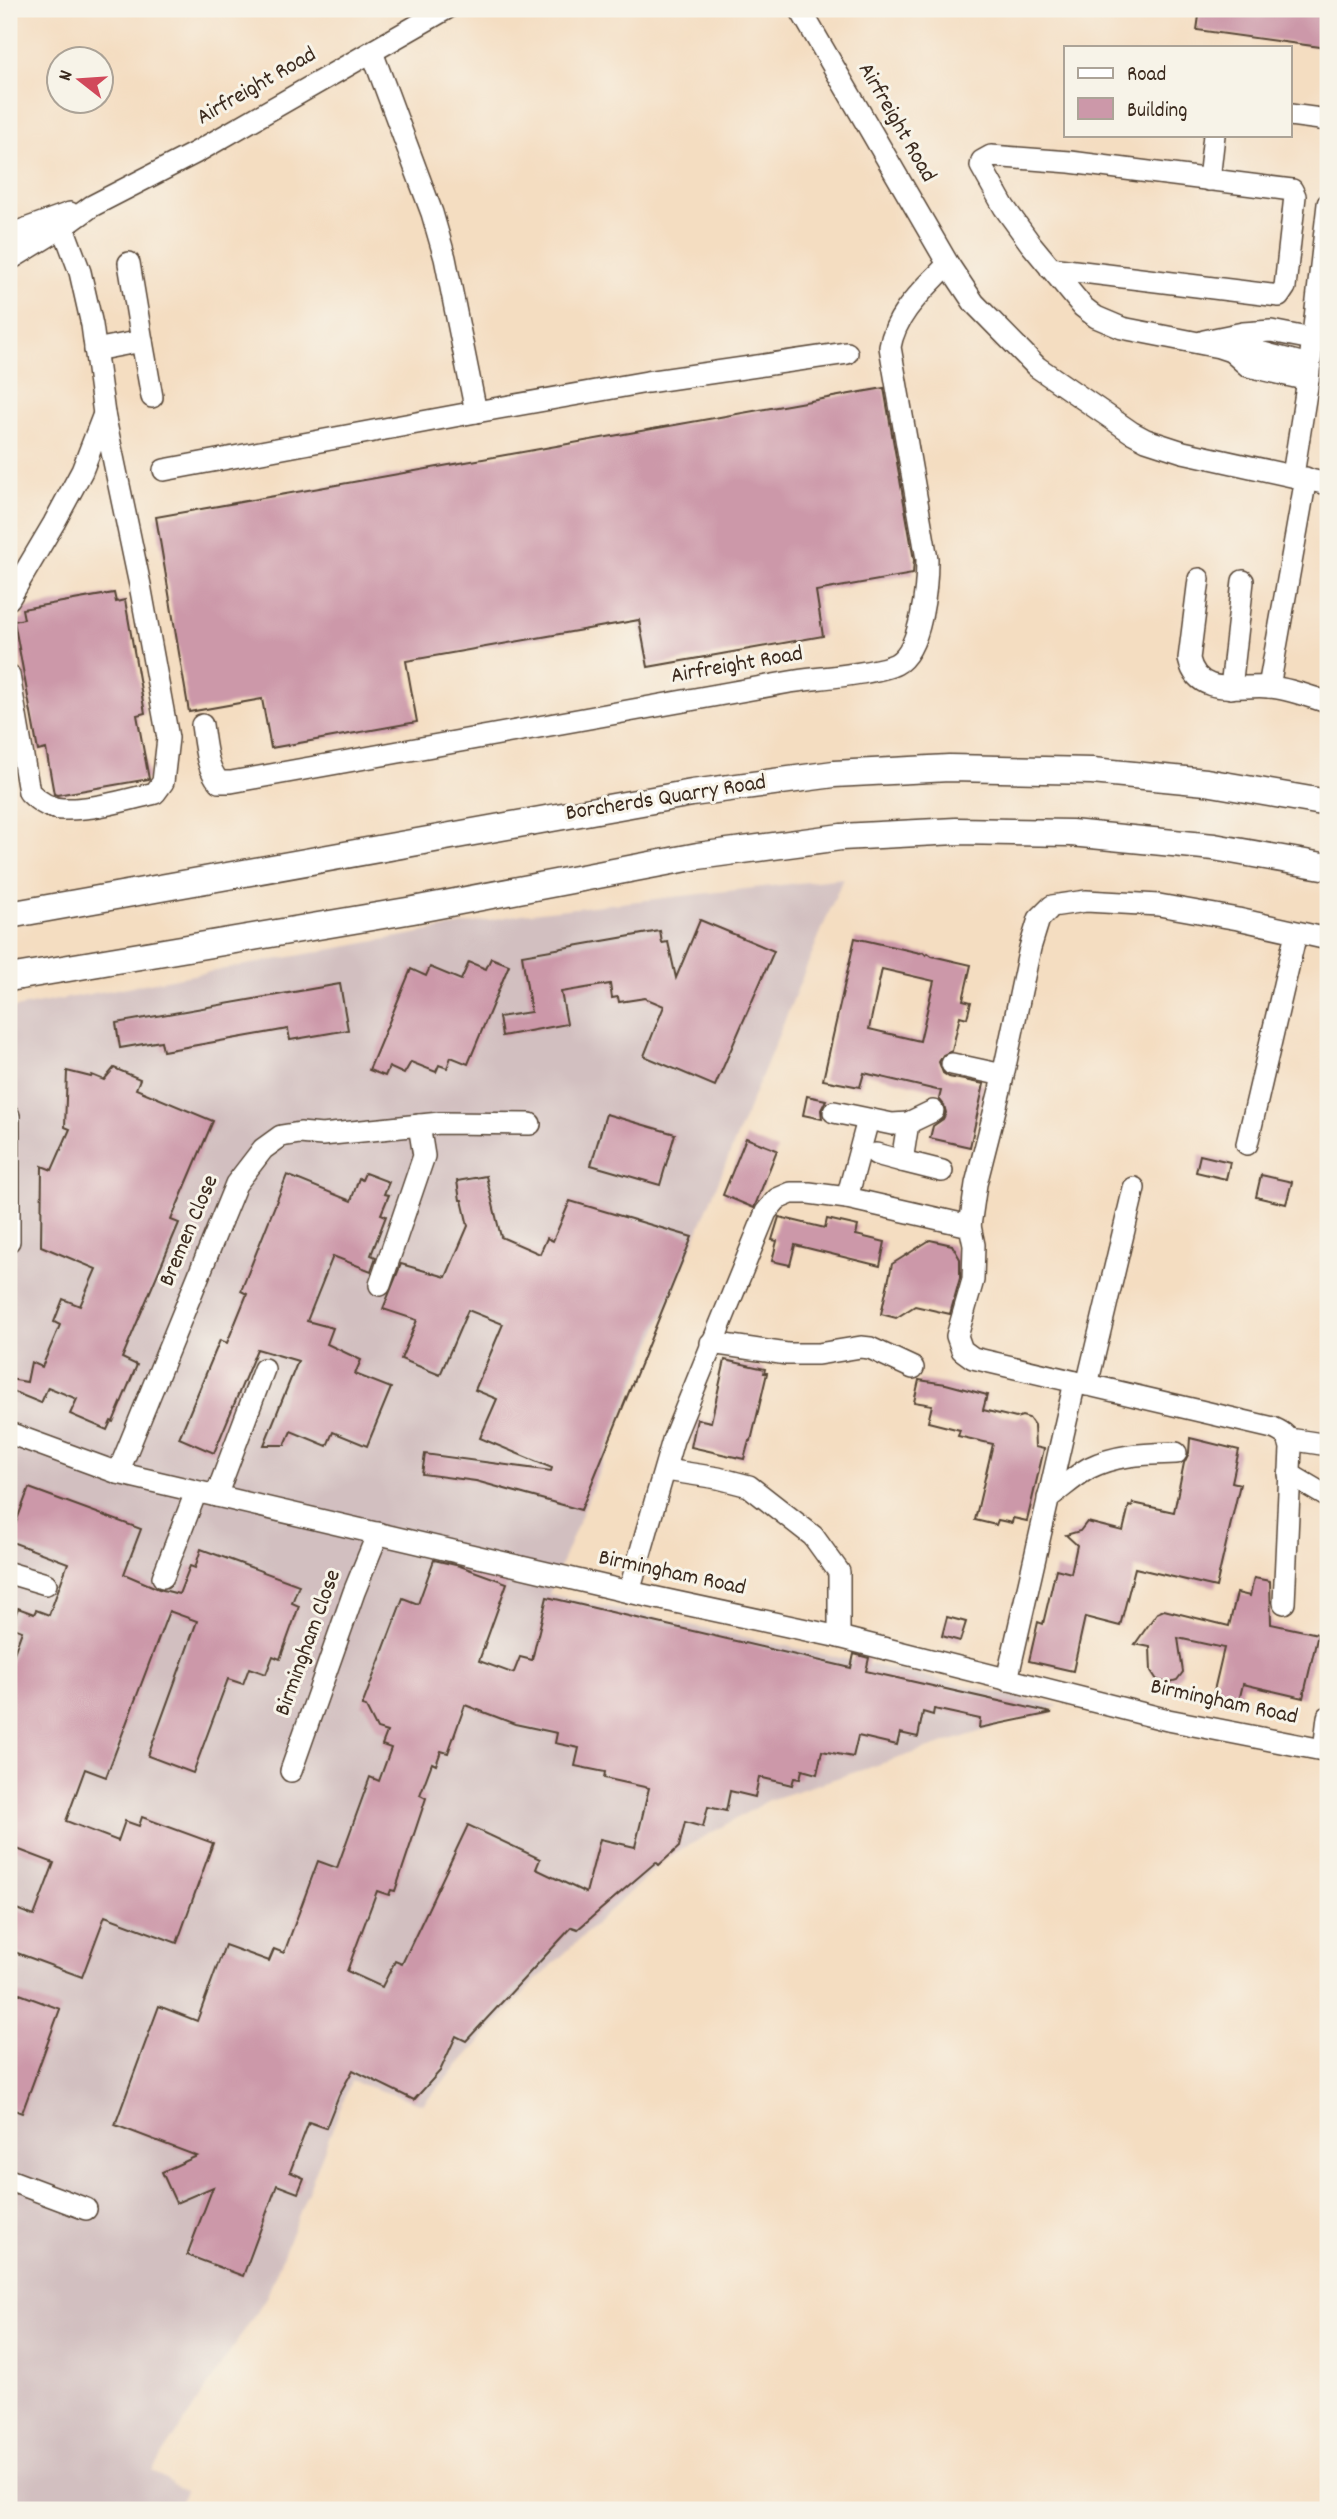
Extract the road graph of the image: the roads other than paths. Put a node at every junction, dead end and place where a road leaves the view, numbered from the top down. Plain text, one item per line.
1 (446, 9) edge
2 (800, 9) edge
3 (372, 52) junction
4 (1292, 115) edge
5 (1328, 120) edge
6 (1214, 136) edge
7 (1209, 180) junction
8 (1328, 204) edge
9 (92, 206) junction
10 (63, 227) junction
11 (9, 235) edge
12 (9, 260) edge
13 (129, 263) dead end
14 (948, 264) junction
15 (1050, 268) junction
16 (142, 341) junction
17 (1202, 342) junction
18 (96, 350) junction
19 (846, 353) dead end
20 (1314, 357) edge
21 (152, 397) dead end
22 (476, 412) junction
23 (104, 414) junction
24 (164, 470) dead end
25 (1299, 476) junction
26 (1328, 484) edge
27 (1199, 579) dead end
28 (1244, 581) dead end
29 (9, 599) edge
30 (9, 675) edge
31 (1269, 687) junction
32 (1231, 688) junction
33 (1328, 702) edge
34 (202, 725) dead end
35 (1328, 803) edge
36 (1328, 867) edge
37 (9, 915) edge
38 (1297, 933) junction
39 (1328, 939) edge
40 (9, 978) edge
41 (952, 1063) dead end
42 (1003, 1075) junction
43 (933, 1111) dead end
44 (834, 1112) dead end
45 (9, 1116) edge
46 (868, 1119) junction
47 (908, 1123) junction
48 (530, 1124) dead end
49 (419, 1125) junction
50 (1247, 1144) dead end
51 (876, 1154) dead end
52 (902, 1161) junction
53 (942, 1171) dead end
54 (1134, 1188) dead end
55 (847, 1198) junction
56 (970, 1226) junction
57 (9, 1241) edge
58 (380, 1285) dead end
59 (711, 1343) junction
60 (913, 1368) dead end
61 (264, 1369) dead end
62 (1081, 1383) junction
63 (9, 1433) edge
64 (1289, 1439) junction
65 (1328, 1445) edge
66 (1175, 1453) dead end
67 (666, 1470) junction
68 (118, 1473) junction
69 (1289, 1474) junction
70 (206, 1494) junction
71 (1328, 1497) edge
72 (1048, 1498) junction
73 (378, 1533) junction
74 (9, 1573) edge
75 (163, 1577) dead end
76 (46, 1584) dead end
77 (629, 1592) junction
78 (1284, 1604) dead end
79 (839, 1637) junction
80 (1007, 1680) junction
81 (1328, 1717) edge
82 (1326, 1750) edge
83 (291, 1771) dead end
84 (9, 2180) edge
85 (86, 2209) dead end

1 - 3 lane, Airfreight Road
2 - 14 lane, Airfreight Road
3 - 9 lane, Airfreight Road
3 - 22 lane
4 - 5 lane
6 - 7 lane
7 - 15 lane
7 - 15 lane
8 - 20 lane
9 - 10 lane, Airfreight Road
9 - 11 lane, Airfreight Road
10 - 12 lane, Airfreight Road
10 - 18 lane
13 - 16 lane
14 - 25 lane, Airfreight Road
14 - 34 lane, Airfreight Road
15 - 17 lane
16 - 18 lane
16 - 21 lane
17 - 20 lane
17 - 20 lane
18 - 23 lane
19 - 22 lane
20 - 25 lane
22 - 24 lane
23 - 29 lane
23 - 30 lane
25 - 26 lane, Airfreight Road
25 - 31 lane
27 - 32 lane
28 - 32 lane
31 - 32 lane
31 - 33 lane
35 - 37 main road, Borcherds Quarry Road
36 - 40 main road
38 - 39 lane
38 - 42 lane
38 - 50 lane
41 - 42 lane
42 - 56 lane
43 - 47 lane
44 - 46 lane
45 - 57 lane
46 - 47 lane
46 - 55 lane
47 - 52 lane
48 - 49 lane, Bremen Close
49 - 58 lane
49 - 68 lane, Bremen Close
51 - 52 lane
52 - 53 lane
54 - 62 lane
55 - 56 lane
55 - 59 lane
56 - 62 lane
59 - 60 lane
59 - 67 lane
61 - 70 lane
62 - 64 lane
62 - 72 lane
63 - 68 lane, Birmingham Road
64 - 65 lane
64 - 69 lane
66 - 72 lane
67 - 77 lane
67 - 79 lane
68 - 70 lane, Birmingham Road
69 - 71 lane
69 - 78 lane
70 - 73 lane, Birmingham Road
70 - 75 lane
72 - 80 lane
73 - 77 lane, Birmingham Road
73 - 83 lane, Birmingham Close
74 - 76 lane
77 - 79 lane, Birmingham Road
79 - 80 lane, Birmingham Road
80 - 82 lane, Birmingham Road
81 - 82 lane
84 - 85 lane

